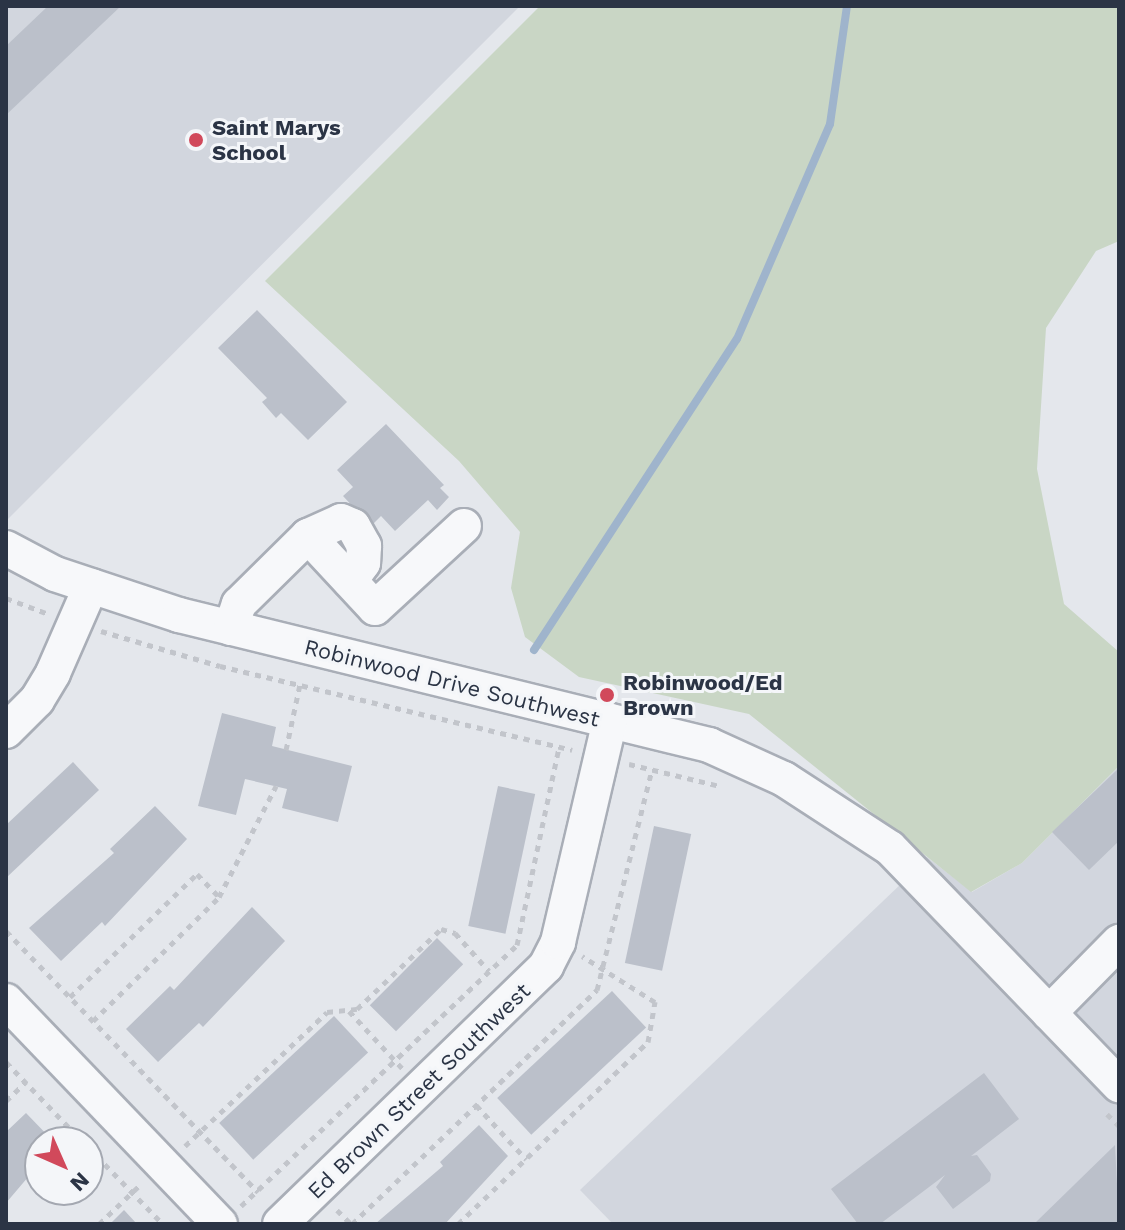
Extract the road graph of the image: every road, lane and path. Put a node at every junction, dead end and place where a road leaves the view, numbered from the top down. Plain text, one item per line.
1 (464, 526) dead end
2 (6, 548) edge
3 (91, 586) junction
4 (231, 628) junction
5 (300, 684) dead end
6 (610, 721) junction
7 (6, 731) edge
8 (559, 747) dead end
9 (286, 750) dead end
10 (276, 786) dead end
11 (219, 897) junction
12 (521, 924) junction
13 (6, 931) edge
14 (558, 942) junction
15 (1119, 942) edge
16 (489, 971) junction
17 (70, 997) junction
18 (6, 1001) edge
19 (349, 1010) junction
20 (1049, 1013) junction
21 (93, 1021) junction
22 (395, 1060) junction
23 (6, 1062) edge
24 (26, 1082) junction
25 (1119, 1085) edge
26 (422, 1089) junction
27 (6, 1101) edge
28 (476, 1105) dead end
29 (68, 1126) edge
30 (201, 1133) junction
31 (526, 1159) junction
32 (104, 1164) edge
33 (163, 1165) junction
34 (257, 1190) junction
35 (132, 1193) junction
36 (226, 1220) edge
37 (283, 1222) edge
38 (99, 1224) edge
39 (163, 1224) edge
40 (458, 1224) edge

1 - 4 street
2 - 3 street, Robinwood Drive Southwest
3 - 4 street, Robinwood Drive Southwest
3 - 7 street
4 - 6 street, Robinwood Drive Southwest
5 - 9 path
6 - 14 street, Ed Brown Street Southwest
6 - 20 street, Robinwood Drive Southwest
8 - 12 path
10 - 11 path
11 - 17 path
11 - 21 path
12 - 14 path
12 - 16 path
13 - 17 path
14 - 26 street, Ed Brown Street Southwest
14 - 31 path
15 - 20 street
16 - 19 path
16 - 22 path
17 - 21 path
18 - 33 street
19 - 22 path
19 - 30 path
20 - 25 street, Robinwood Drive Southwest
21 - 30 path
22 - 26 path
22 - 34 path
23 - 24 path
24 - 27 path
24 - 29 path
26 - 37 street, Ed Brown Street Southwest
28 - 31 path
30 - 33 path
30 - 34 path
31 - 40 path
32 - 35 path
33 - 35 path
33 - 36 street
34 - 36 path
34 - 37 path
35 - 38 path
35 - 39 path

